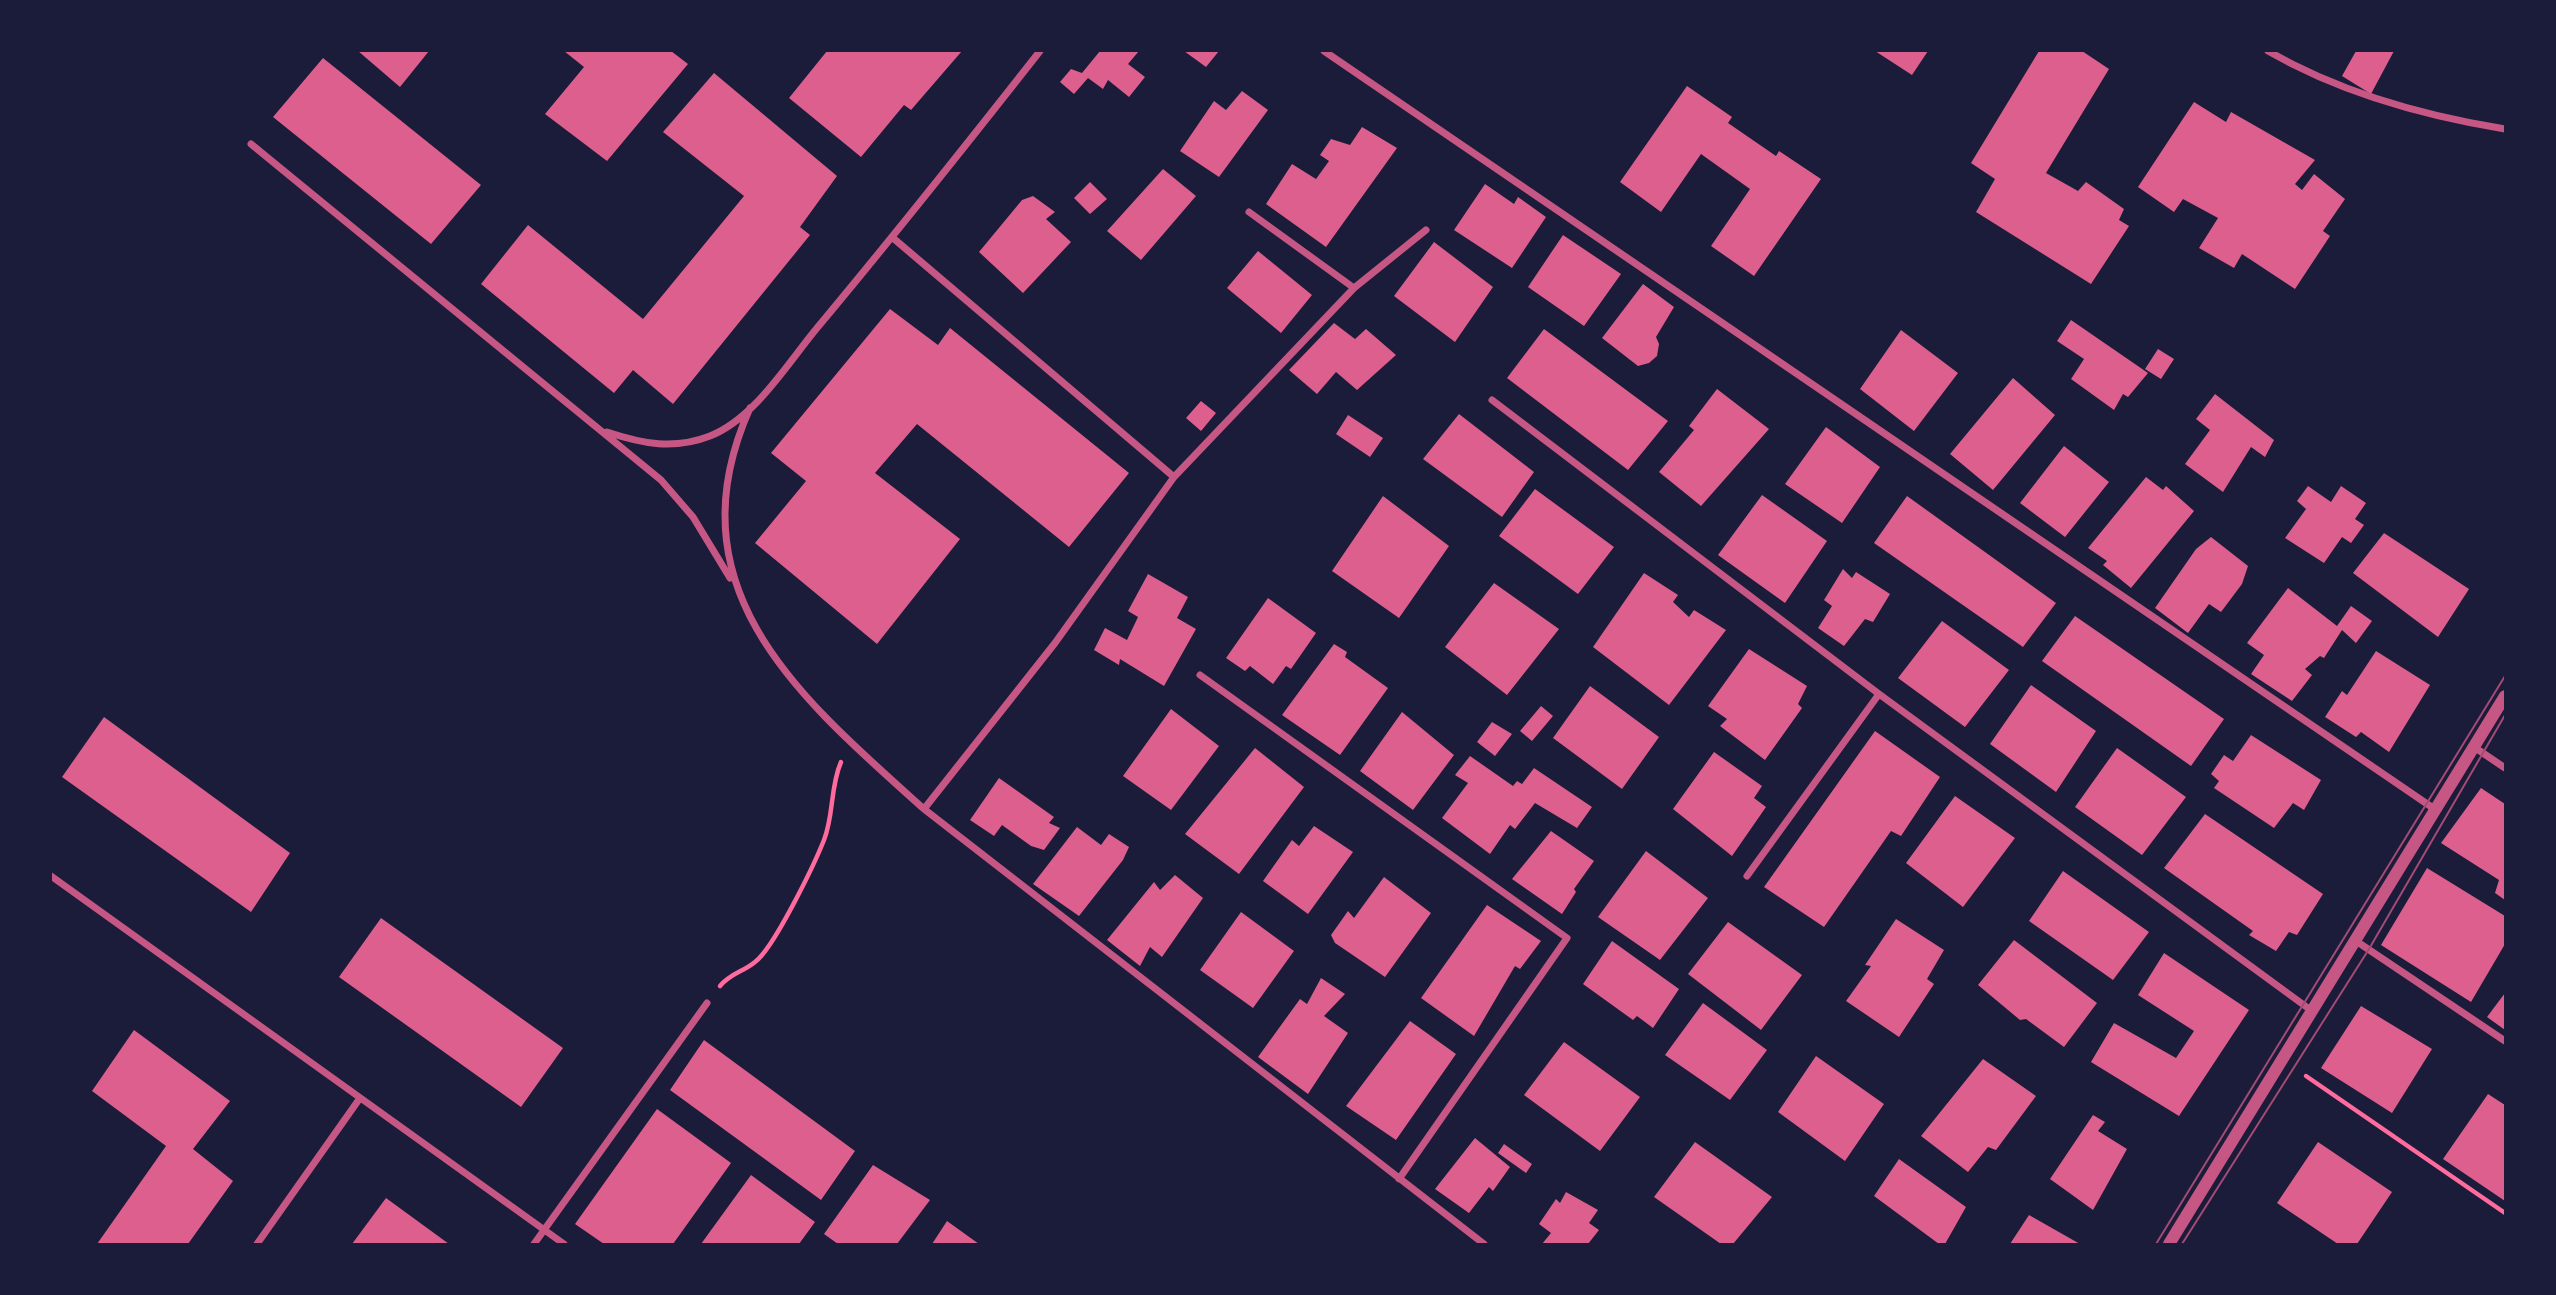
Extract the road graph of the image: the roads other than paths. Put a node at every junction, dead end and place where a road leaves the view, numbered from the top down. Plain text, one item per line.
1 (1040, 51) edge
2 (1324, 51) edge
3 (2268, 51) edge
4 (2505, 129) edge
5 (251, 144) dead end
6 (1249, 212) dead end
7 (1426, 230) dead end
8 (893, 237) junction
9 (1354, 288) junction
10 (1492, 400) dead end
11 (750, 408) junction
12 (601, 429) junction
13 (1174, 477) junction
14 (734, 584) junction
15 (1200, 675) dead end
16 (1879, 694) junction
17 (2505, 696) edge
18 (2474, 747) junction
19 (2505, 768) edge
20 (924, 809) junction
21 (2437, 810) junction
22 (51, 876) edge
23 (1747, 876) dead end
24 (2356, 941) junction
25 (706, 1003) road end
26 (2312, 1011) junction
27 (2505, 1041) edge
28 (360, 1098) junction
29 (1399, 1179) junction
30 (544, 1230) junction
31 (257, 1244) edge
32 (534, 1244) edge
33 (564, 1244) edge
34 (1484, 1244) edge
35 (2169, 1244) edge

1 - 8 street
2 - 21 street
3 - 4 street
5 - 12 street
6 - 9 street
7 - 9 street
8 - 11 street
8 - 13 street
9 - 13 street
10 - 16 street
11 - 12 street
11 - 14 street
12 - 14 street
13 - 20 street
14 - 20 street
15 - 29 street
16 - 23 street
16 - 26 street
17 - 18 street
18 - 19 street
18 - 21 street
20 - 29 street
21 - 24 street
22 - 28 street
24 - 26 street
24 - 27 street
25 - 30 street
26 - 35 street
28 - 30 street
28 - 31 street
29 - 34 street
30 - 32 street
30 - 33 street

